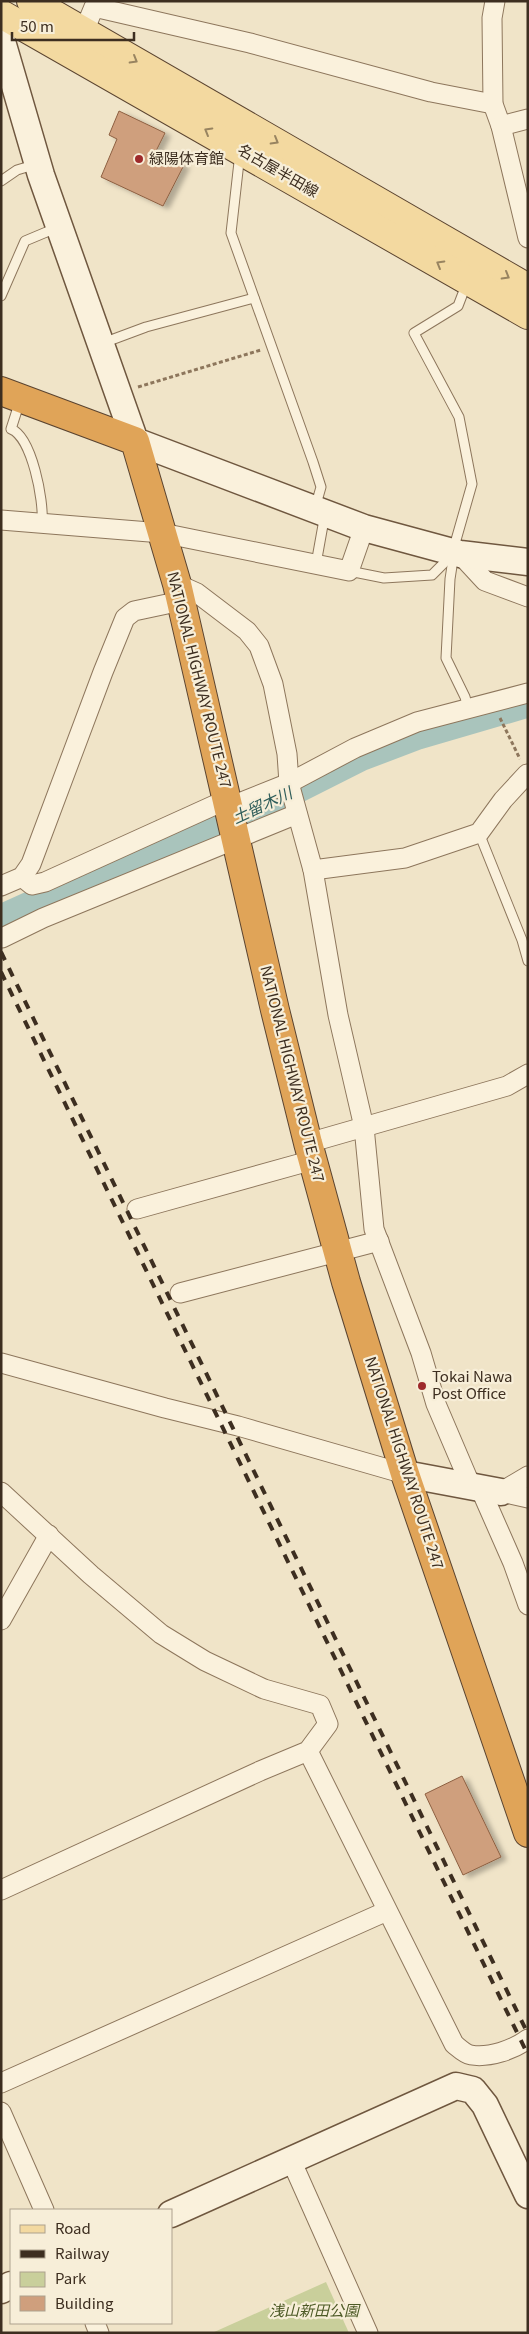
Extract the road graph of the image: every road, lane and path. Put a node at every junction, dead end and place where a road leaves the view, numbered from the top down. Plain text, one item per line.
1 (31, 1) edge
2 (495, 1) edge
3 (1, 14) edge
4 (84, 31) junction
5 (2, 42) edge
6 (493, 104) junction
7 (528, 119) edge
8 (501, 126) junction
9 (241, 150) junction
10 (37, 163) junction
11 (1, 182) edge
12 (59, 228) junction
13 (528, 238) edge
14 (528, 288) edge
15 (463, 293) dead end
16 (1, 296) edge
17 (254, 298) junction
18 (528, 314) edge
19 (100, 344) junction
20 (272, 347) junction
21 (118, 392) junction
22 (11, 395) edge
23 (135, 441) junction
24 (321, 512) junction
25 (1, 520) edge
26 (42, 522) junction
27 (364, 528) junction
28 (162, 533) junction
29 (457, 554) junction
30 (528, 562) edge
31 (316, 564) junction
32 (349, 571) junction
33 (179, 592) junction
34 (528, 597) edge
35 (528, 693) edge
36 (468, 708) junction
37 (500, 721) dead end
38 (528, 774) edge
39 (289, 783) junction
40 (296, 811) junction
41 (231, 820) junction
42 (478, 833) junction
43 (313, 870) junction
44 (22, 877) junction
45 (1, 886) edge
46 (2, 938) edge
47 (527, 955) edge
48 (528, 1074) edge
49 (364, 1127) junction
50 (310, 1151) junction
51 (138, 1209) dead end
52 (379, 1241) junction
53 (338, 1252) junction
54 (180, 1293) dead end
55 (1, 1363) edge
56 (405, 1474) junction
57 (528, 1476) edge
58 (484, 1488) junction
59 (1, 1492) edge
60 (528, 1498) edge
61 (49, 1535) junction
62 (528, 1605) edge
63 (1, 1620) edge
64 (308, 1751) junction
65 (523, 1798) edge
66 (528, 1833) edge
67 (1, 1890) edge
68 (387, 1912) junction
69 (528, 2040) edge
70 (1, 2083) edge
71 (1, 2112) edge
72 (291, 2160) junction
73 (528, 2195) edge
74 (44, 2209) edge
75 (172, 2214) edge
76 (368, 2333) edge

1 - 4 main road, 名古屋半田線
2 - 6 street
9 -> 3 main road, 名古屋半田線
4 - 6 street
4 -> 14 main road, 名古屋半田線
5 - 10 street
6 - 8 street
7 - 8 street
8 - 13 street
9 - 17 lane
18 -> 9 main road, 名古屋半田線
10 - 11 lane
10 - 12 street
12 - 16 lane
12 - 19 street
15 - 29 lane
17 - 19 lane
17 - 20 lane
19 - 21 street
20 - 21 path
20 - 24 lane
21 - 23 street
22 - 23 highway
22 - 26 lane
23 - 24 street
23 - 28 highway, NATIONAL HIGHWAY ROUTE 247
24 - 27 street
24 - 31 lane
25 - 26 street
26 - 28 street
27 - 29 street
27 - 32 street
28 - 31 street
28 - 33 highway, NATIONAL HIGHWAY ROUTE 247
29 - 30 street
29 - 32 lane
29 - 34 street
29 - 36 lane
31 - 32 street
33 - 39 street
33 - 41 highway, NATIONAL HIGHWAY ROUTE 247
33 - 44 street
35 - 36 street
36 - 39 street
37 - 38 path
38 - 42 street
39 - 40 street
39 - 41 street
40 - 41 street
40 - 43 street
41 - 44 street
41 - 46 street
41 - 50 highway, NATIONAL HIGHWAY ROUTE 247
42 - 43 street
42 - 47 lane
43 - 49 street
44 - 45 street
48 - 49 street
49 - 50 street
49 - 52 street
50 - 51 street
50 - 53 highway, NATIONAL HIGHWAY ROUTE 247
52 - 53 street
52 - 58 street
53 - 54 street
53 - 56 highway, NATIONAL HIGHWAY ROUTE 247
55 - 56 street
56 - 58 street
56 - 65 highway, NATIONAL HIGHWAY ROUTE 247
57 - 58 street
58 - 60 street
58 - 62 street
59 - 61 street
61 - 63 street
61 - 64 street
64 - 67 street
64 - 68 street
65 - 66 highway, NATIONAL HIGHWAY ROUTE 247
68 - 69 street
68 - 70 street
71 - 74 street
72 - 73 street
72 - 75 street
72 - 76 street

